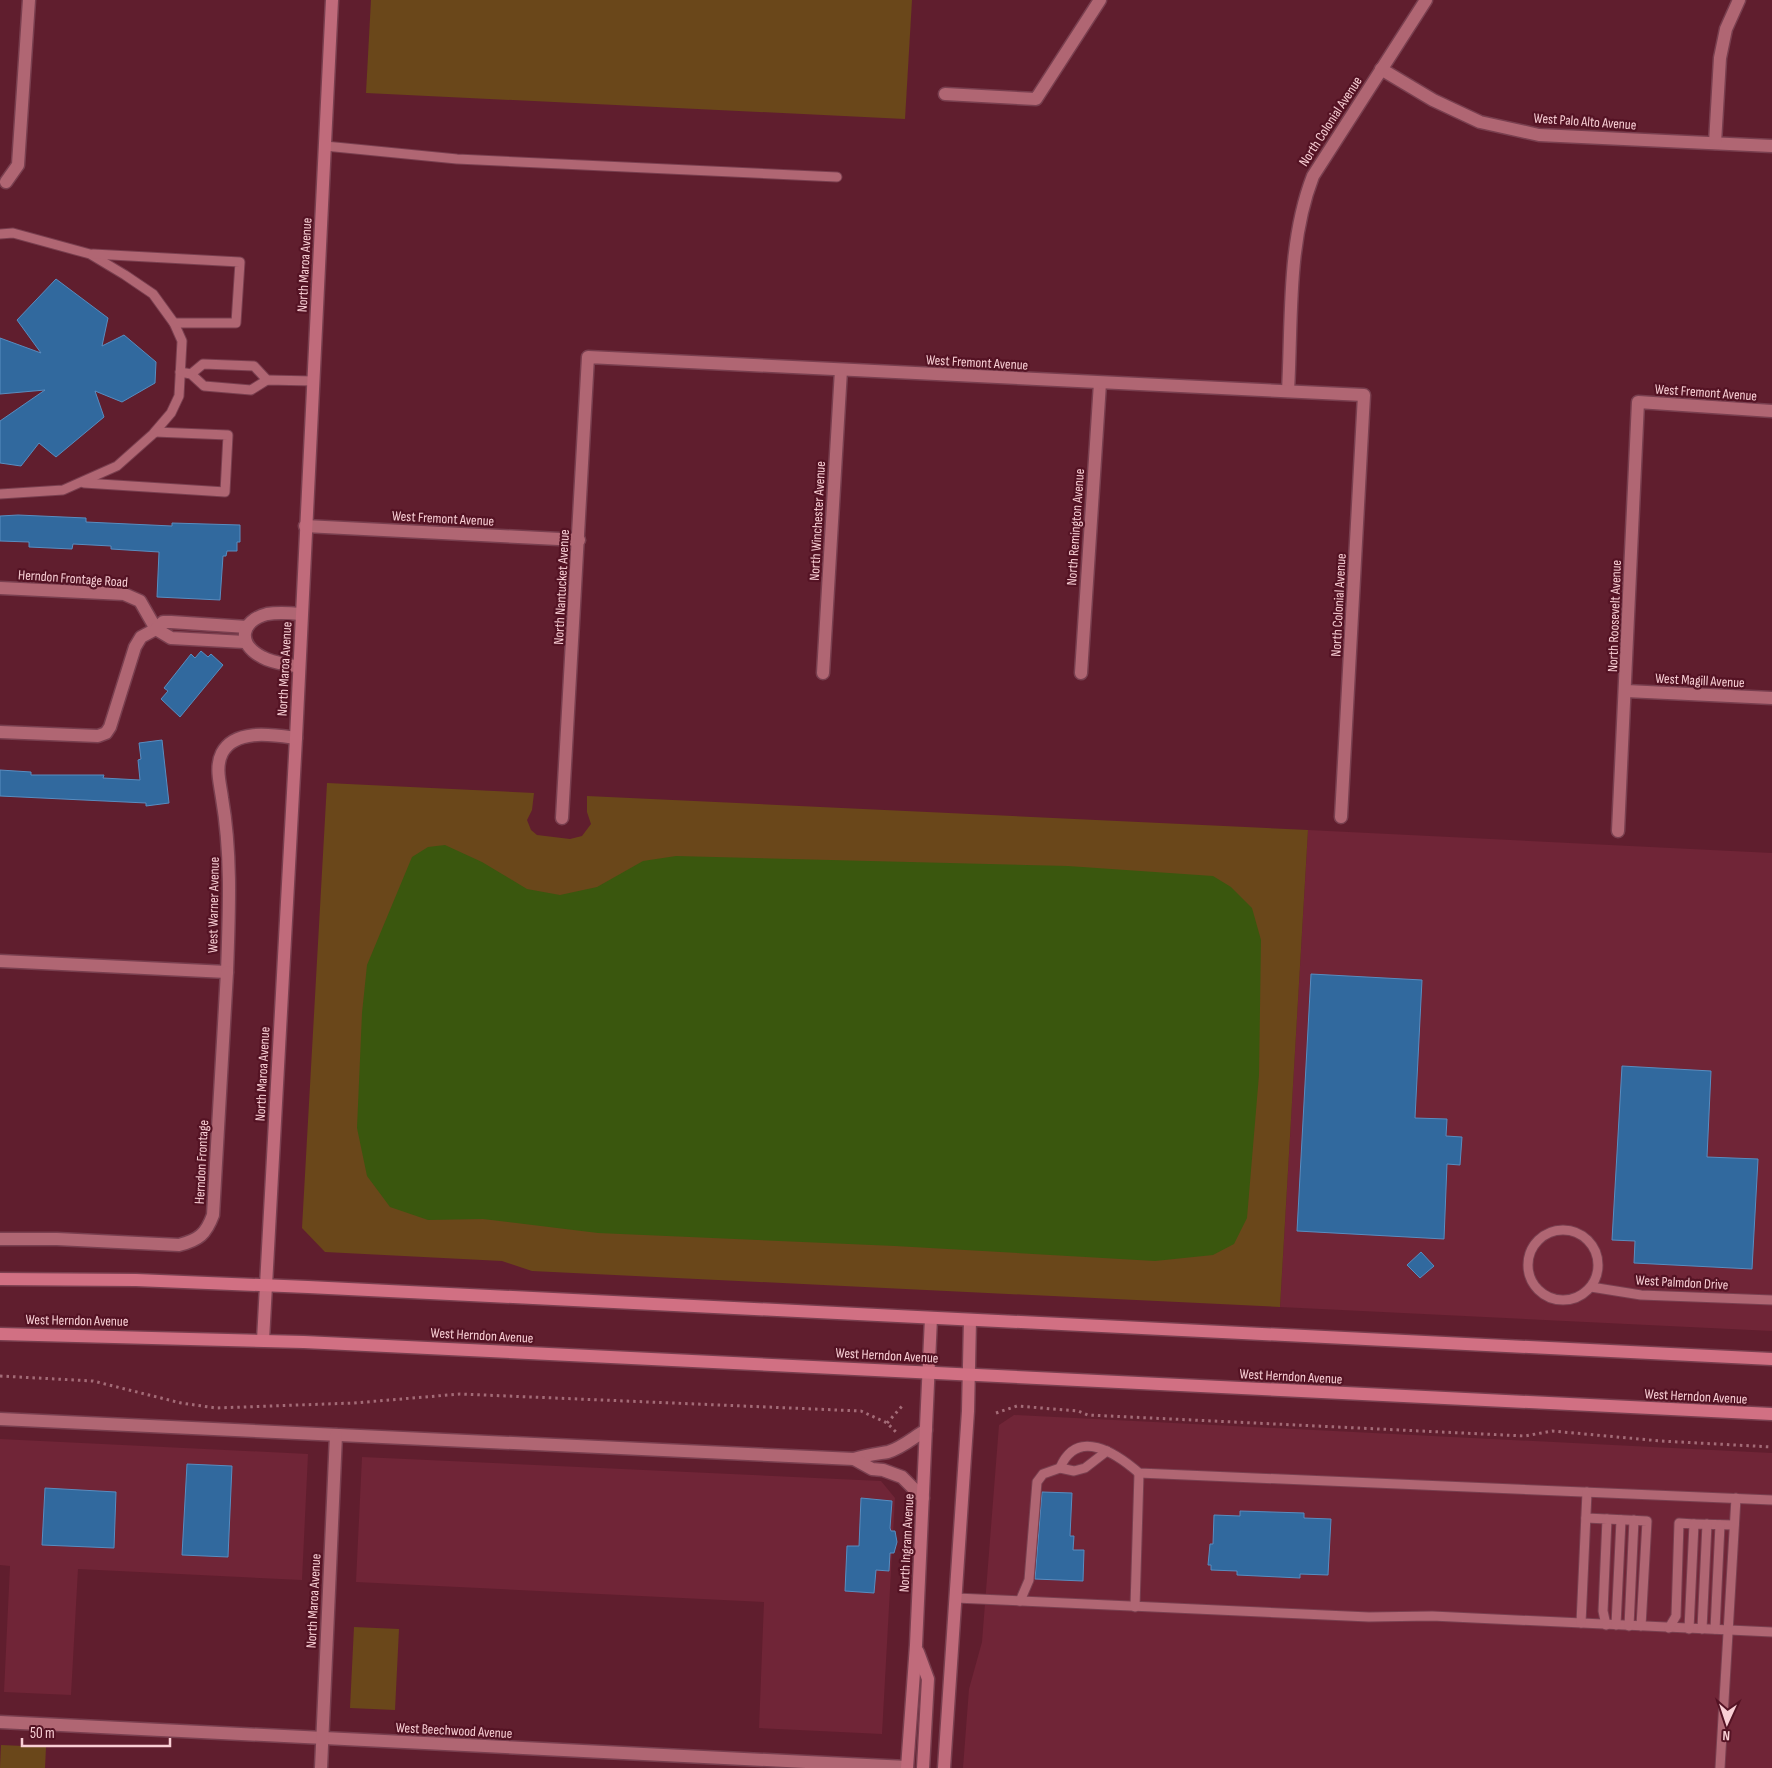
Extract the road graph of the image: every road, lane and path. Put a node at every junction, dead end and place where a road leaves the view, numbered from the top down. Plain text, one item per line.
1 (29, 0) edge
2 (332, 0) edge
3 (1100, 0) edge
4 (1426, 0) edge
5 (1739, 0) edge
6 (1382, 69) junction
7 (945, 94) dead end
8 (1714, 144) junction
9 (325, 146) junction
10 (1772, 146) edge
11 (837, 177) dead end
12 (6, 182) dead end
13 (0, 234) edge
14 (90, 254) junction
15 (174, 322) junction
16 (588, 357) joint
17 (841, 370) junction
18 (180, 372) junction
19 (191, 374) junction
20 (267, 380) junction
21 (312, 381) junction
22 (1100, 382) junction
23 (1288, 391) junction
24 (1364, 395) joint
25 (1638, 402) joint
26 (1772, 411) edge
27 (155, 432) junction
28 (81, 482) junction
29 (0, 494) edge
30 (306, 526) junction
31 (579, 540) junction
32 (0, 588) edge
33 (301, 614) junction
34 (247, 627) junction
35 (156, 629) junction
36 (245, 642) junction
37 (299, 667) junction
38 (823, 673) dead end
39 (1081, 673) dead end
40 (1626, 690) junction
41 (1772, 698) edge
42 (0, 732) edge
43 (296, 738) junction
44 (1341, 817) dead end
45 (562, 818) dead end
46 (1618, 831) dead end
47 (0, 961) edge
48 (227, 972) junction
49 (0, 1239) edge
50 (0, 1279) edge
51 (266, 1285) junction
52 (1591, 1287) junction
53 (1772, 1300) edge
54 (931, 1318) junction
55 (970, 1320) junction
56 (0, 1334) edge
57 (262, 1340) junction
58 (1772, 1359) edge
59 (929, 1371) junction
60 (969, 1374) junction
61 (0, 1376) edge
62 (903, 1405) dead end
63 (996, 1413) dead end
64 (1772, 1414) edge
65 (0, 1419) edge
66 (887, 1423) junction
67 (926, 1430) junction
68 (336, 1435) junction
69 (902, 1446) junction
70 (1772, 1447) edge
71 (1107, 1451) junction
72 (854, 1459) junction
73 (1060, 1468) junction
74 (1139, 1473) junction
75 (1587, 1492) junction
76 (923, 1498) junction
77 (1736, 1498) junction
78 (1772, 1500) edge
79 (1586, 1518) junction
80 (1607, 1520) junction
81 (1621, 1520) junction
82 (1634, 1520) junction
83 (1694, 1524) junction
84 (1707, 1524) junction
85 (1720, 1525) junction
86 (1734, 1526) junction
87 (956, 1598) junction
88 (1020, 1601) junction
89 (1135, 1607) junction
90 (1581, 1623) junction
91 (1606, 1625) junction
92 (1616, 1625) junction
93 (1629, 1626) junction
94 (1641, 1626) junction
95 (1669, 1628) junction
96 (1689, 1629) junction
97 (1702, 1629) junction
98 (1716, 1630) junction
99 (1728, 1630) junction
100 (1772, 1632) edge
101 (916, 1645) junction
102 (0, 1722) edge
103 (322, 1738) junction
104 (907, 1767) edge
105 (321, 1768) edge
106 (923, 1768) edge
107 (944, 1768) edge
108 (1720, 1768) edge

1 - 12 street
2 - 9 main road, North Maroa Avenue
3 - 7 street
4 - 6 street, North Colonial Avenue
5 - 8 street
6 - 8 street, West Palo Alto Avenue
6 - 23 street, North Colonial Avenue
8 - 10 street, West Palo Alto Avenue
9 - 11 lane
9 - 21 main road, North Maroa Avenue
13 - 14 lane
14 - 15 lane
14 - 15 lane
15 - 18 lane
16 - 17 street, West Fremont Avenue
16 - 31 street, North Nantucket Avenue
17 - 22 street, West Fremont Avenue
17 - 38 street, North Winchester Avenue
18 - 19 lane
18 - 27 lane
19 - 20 lane
19 - 20 lane
20 - 21 lane
21 - 30 main road, North Maroa Avenue
22 - 23 street, West Fremont Avenue
22 - 39 street, North Remington Avenue
23 - 24 street, West Fremont Avenue
24 - 44 street, North Colonial Avenue
25 - 26 street, West Fremont Avenue
25 - 40 street, North Roosevelt Avenue
27 - 28 lane
27 - 28 lane
28 - 29 lane
30 - 31 street, West Fremont Avenue
30 - 33 main road, North Maroa Avenue
31 - 45 street, North Nantucket Avenue
32 - 35 street, Herndon Frontage Road
33 - 34 street
33 - 37 main road, North Maroa Avenue
34 - 35 street
34 - 36 street
35 - 36 street
35 - 42 street
36 - 37 street
37 - 43 main road, North Maroa Avenue
40 - 41 street, West Magill Avenue
40 - 46 street, North Roosevelt Avenue
43 - 48 street, West Warner Avenue
43 - 51 main road, North Maroa Avenue
47 - 48 street, West Warner Avenue
48 - 49 street, Herndon Frontage
50 - 51 main road
51 - 54 main road
51 - 57 main road, North Maroa Avenue
52 - 52 lane
52 - 53 lane, West Palmdon Drive
54 - 55 main road
54 - 59 main road, North Ingram Avenue
55 - 58 main road
55 - 60 main road
56 - 57 main road, West Herndon Avenue
57 - 59 main road, West Herndon Avenue
59 - 60 main road, West Herndon Avenue
59 - 67 main road, North Ingram Avenue
60 - 64 main road, West Herndon Avenue
60 - 87 main road
61 - 66 path
62 - 66 path
63 - 70 path
65 - 68 street
66 - 69 path
67 - 69 street
67 - 76 main road, North Ingram Avenue
68 - 72 street
68 - 103 street, North Maroa Avenue
69 - 72 street
71 - 73 lane
71 - 73 lane
71 - 74 lane
72 - 76 street
73 - 88 lane
74 - 75 lane
74 - 89 lane
75 - 77 lane
75 - 79 lane
76 - 101 main road, North Ingram Avenue
77 - 78 lane
77 - 86 lane
79 - 80 lane
79 - 90 lane
80 - 81 lane
80 - 91 lane
81 - 82 lane
81 - 92 lane
82 - 93 lane
82 - 94 lane
83 - 84 lane
83 - 95 lane
83 - 96 lane
84 - 85 lane
84 - 97 lane
85 - 86 lane
85 - 98 lane
86 - 99 lane
87 - 88 lane
87 - 107 main road
88 - 89 lane
89 - 90 lane
90 - 91 lane
91 - 92 lane
92 - 93 lane
93 - 94 lane
94 - 95 lane
95 - 96 lane
96 - 97 lane
97 - 98 lane
98 - 99 lane
99 - 100 lane
99 - 108 lane
101 - 104 main road, North Ingram Avenue
101 - 106 main road
102 - 103 street, West Beechwood Avenue
103 - 104 street, West Beechwood Avenue
103 - 105 street, North Maroa Avenue

